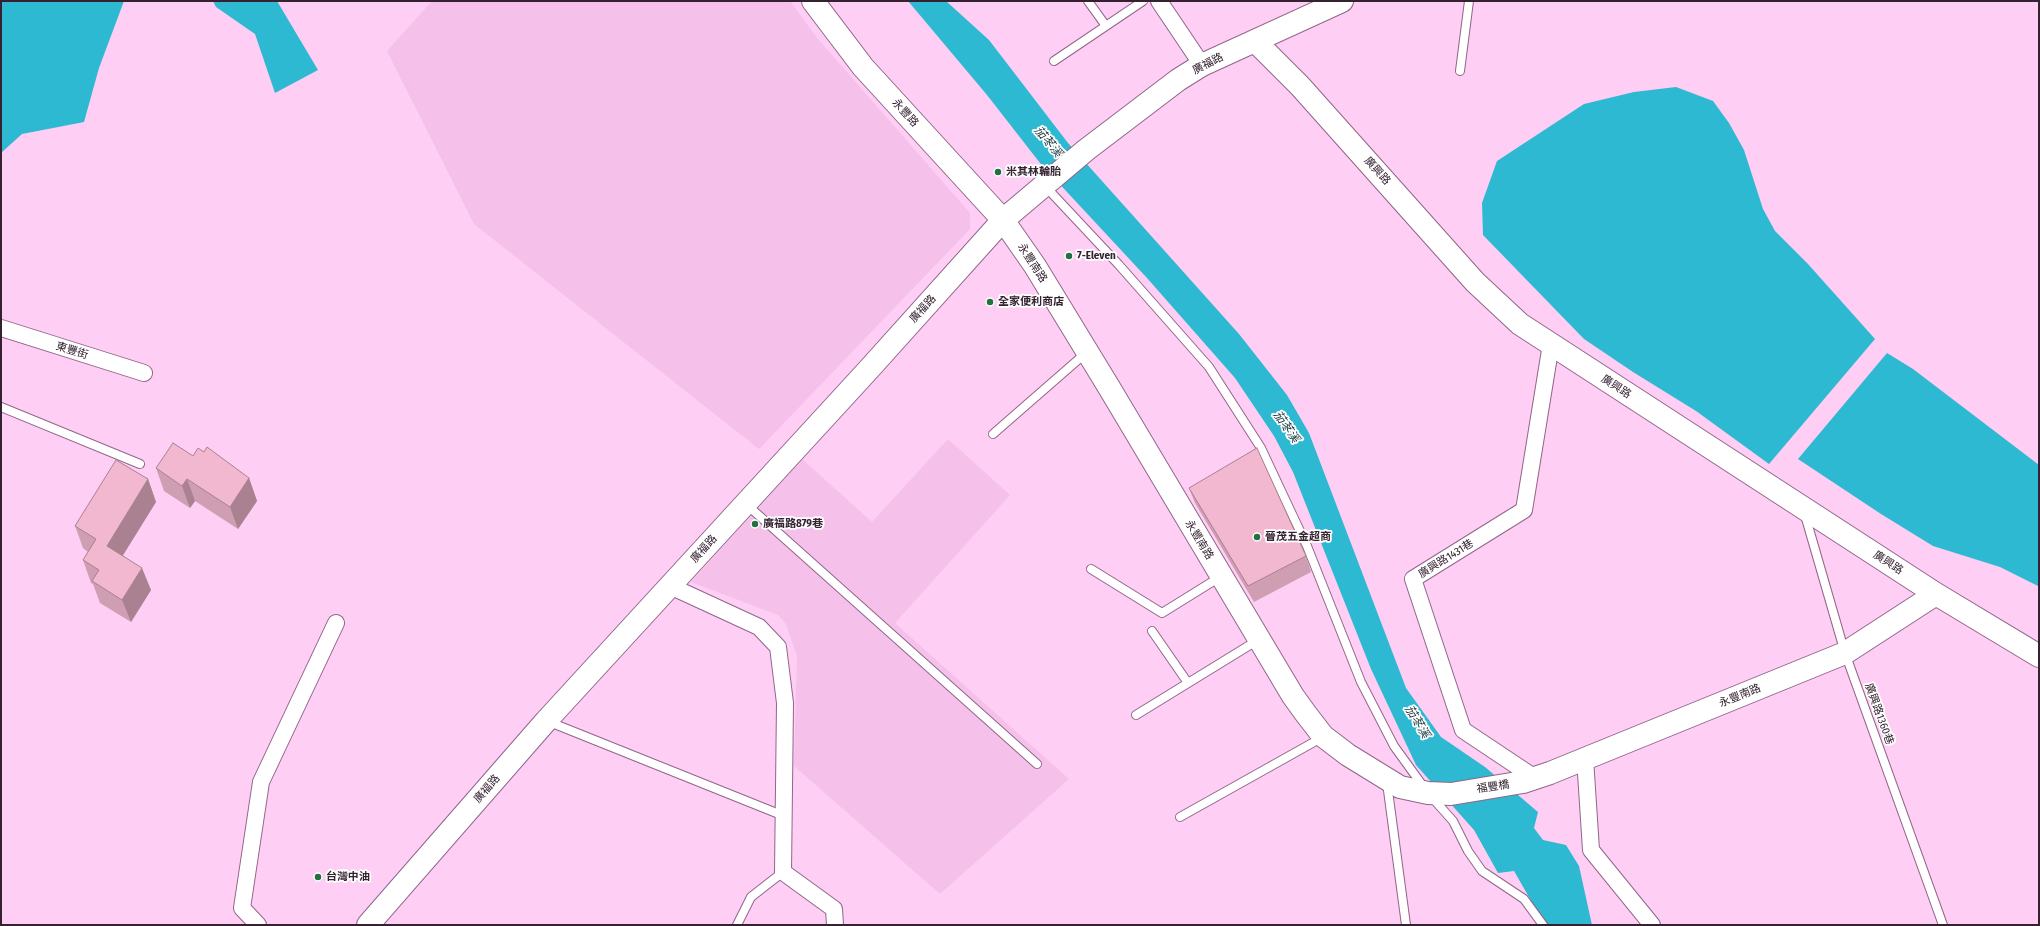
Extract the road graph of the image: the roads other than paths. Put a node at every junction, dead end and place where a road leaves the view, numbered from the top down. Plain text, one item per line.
1 (813, 1) edge
2 (1088, 1) edge
3 (1143, 1) edge
4 (1159, 1) edge
5 (1342, 1) edge
6 (1469, 1) edge
7 (1106, 26) junction
8 (1256, 42) junction
9 (1054, 61) dead end
10 (1202, 65) junction
11 (1460, 71) dead end
12 (1047, 183) junction
13 (1003, 220) junction
14 (1, 328) edge
15 (1551, 344) junction
16 (1087, 352) junction
17 (144, 373) dead end
18 (1, 407) edge
19 (993, 434) dead end
20 (140, 464) dead end
21 (746, 504) junction
22 (1803, 508) junction
23 (1090, 569) dead end
24 (1221, 577) junction
25 (670, 586) junction
26 (1936, 594) junction
27 (336, 623) dead end
28 (1152, 631) dead end
29 (1259, 640) junction
30 (1845, 653) junction
31 (2039, 656) edge
32 (1188, 683) junction
33 (1136, 715) dead end
34 (546, 721) junction
35 (1324, 736) junction
36 (1585, 758) junction
37 (1037, 764) dead end
38 (1386, 778) junction
39 (1535, 778) junction
40 (1428, 792) junction
41 (1451, 794) joint
42 (784, 816) junction
43 (1180, 818) dead end
44 (783, 872) junction
45 (258, 925) edge
46 (368, 925) edge
47 (737, 925) edge
48 (835, 925) edge
49 (1406, 925) edge
50 (1542, 925) edge
51 (1652, 925) edge
52 (1943, 925) edge

1 - 13 street, 永豐路
2 - 7 lane
3 - 7 lane
4 - 10 street
5 - 8 street, 廣福路
6 - 11 lane
7 - 9 lane
8 - 10 street, 廣福路
8 - 15 street, 廣興路
10 - 12 street, 廣福路
12 - 13 street, 廣福路
12 - 40 lane
13 - 16 street, 永豐南路
13 - 21 street, 廣福路
14 - 17 street, 東豐街
15 - 22 street, 廣興路
15 - 39 street, 廣興路1431巷
16 - 19 lane
16 - 24 street, 永豐南路
18 - 20 lane
21 - 25 street, 廣福路
21 - 37 lane
22 - 26 street, 廣興路
22 - 30 lane, 廣興路1360巷
23 - 24 lane
24 - 29 street, 永豐南路
25 - 34 street, 廣福路
25 - 42 street
26 - 30 street, 永豐南路
26 - 31 street, 廣興路
27 - 45 street
28 - 32 lane
29 - 32 lane
29 - 35 street, 永豐南路
30 - 36 street, 永豐南路
30 - 52 lane, 廣興路1360巷
32 - 33 lane
34 - 42 lane
34 - 46 street, 廣福路
35 - 38 street, 永豐南路
35 - 43 lane
36 - 39 street, 永豐南路
36 - 51 street
38 - 40 street, 永豐南路
38 - 49 lane
39 - 41 street, 福豐橋
40 - 41 street, 永豐南路
40 - 50 lane
42 - 44 street
44 - 47 lane
44 - 48 street

